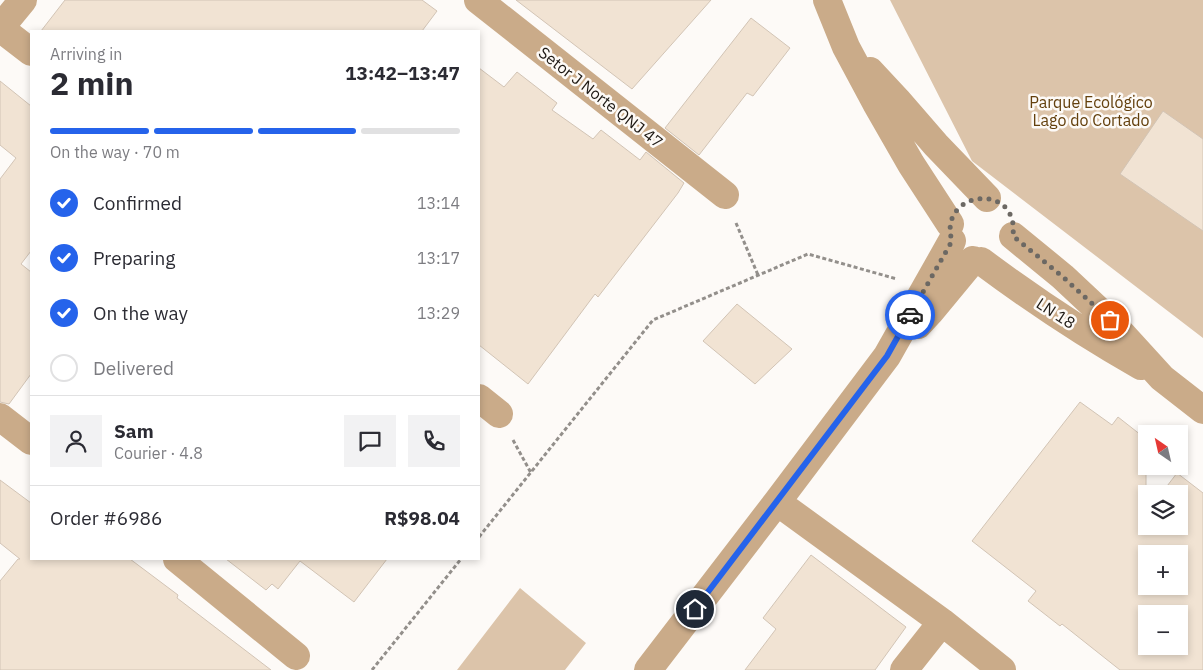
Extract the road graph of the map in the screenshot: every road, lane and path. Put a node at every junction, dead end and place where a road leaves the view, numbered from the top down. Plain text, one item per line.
1 (23, 0) edge
2 (478, 0) edge
3 (827, 0) edge
4 (0, 28) edge
5 (846, 47) junction
6 (30, 51) edge
7 (725, 195) joint
8 (987, 198) junction
9 (951, 233) junction
10 (1013, 236) junction
11 (977, 261) junction
12 (758, 275) junction
13 (926, 287) junction
14 (887, 356) junction
15 (1162, 378) junction
16 (1203, 410) edge
17 (0, 417) edge
18 (30, 440) edge
19 (777, 502) junction
20 (480, 536) edge
21 (179, 560) edge
22 (461, 560) edge
23 (942, 622) junction
24 (296, 656) dead end
25 (372, 670) edge
26 (648, 670) edge
27 (904, 670) edge
28 (1002, 670) edge

1 - 4 street
2 - 7 street, Setor J Norte QNJ 47
3 - 5 street
4 - 6 street
5 - 8 street
5 - 9 street
7 - 12 path
8 - 9 street
8 - 10 street
9 - 11 street
9 - 13 street
10 - 11 street
10 - 15 street, LN 18
11 - 14 street
11 - 15 street, LN 18
12 - 13 path
12 - 20 path
13 - 14 street
14 - 19 street
15 - 16 street
17 - 18 street
19 - 23 street
19 - 26 street
21 - 24 street
22 - 25 path
23 - 27 street
23 - 28 street

